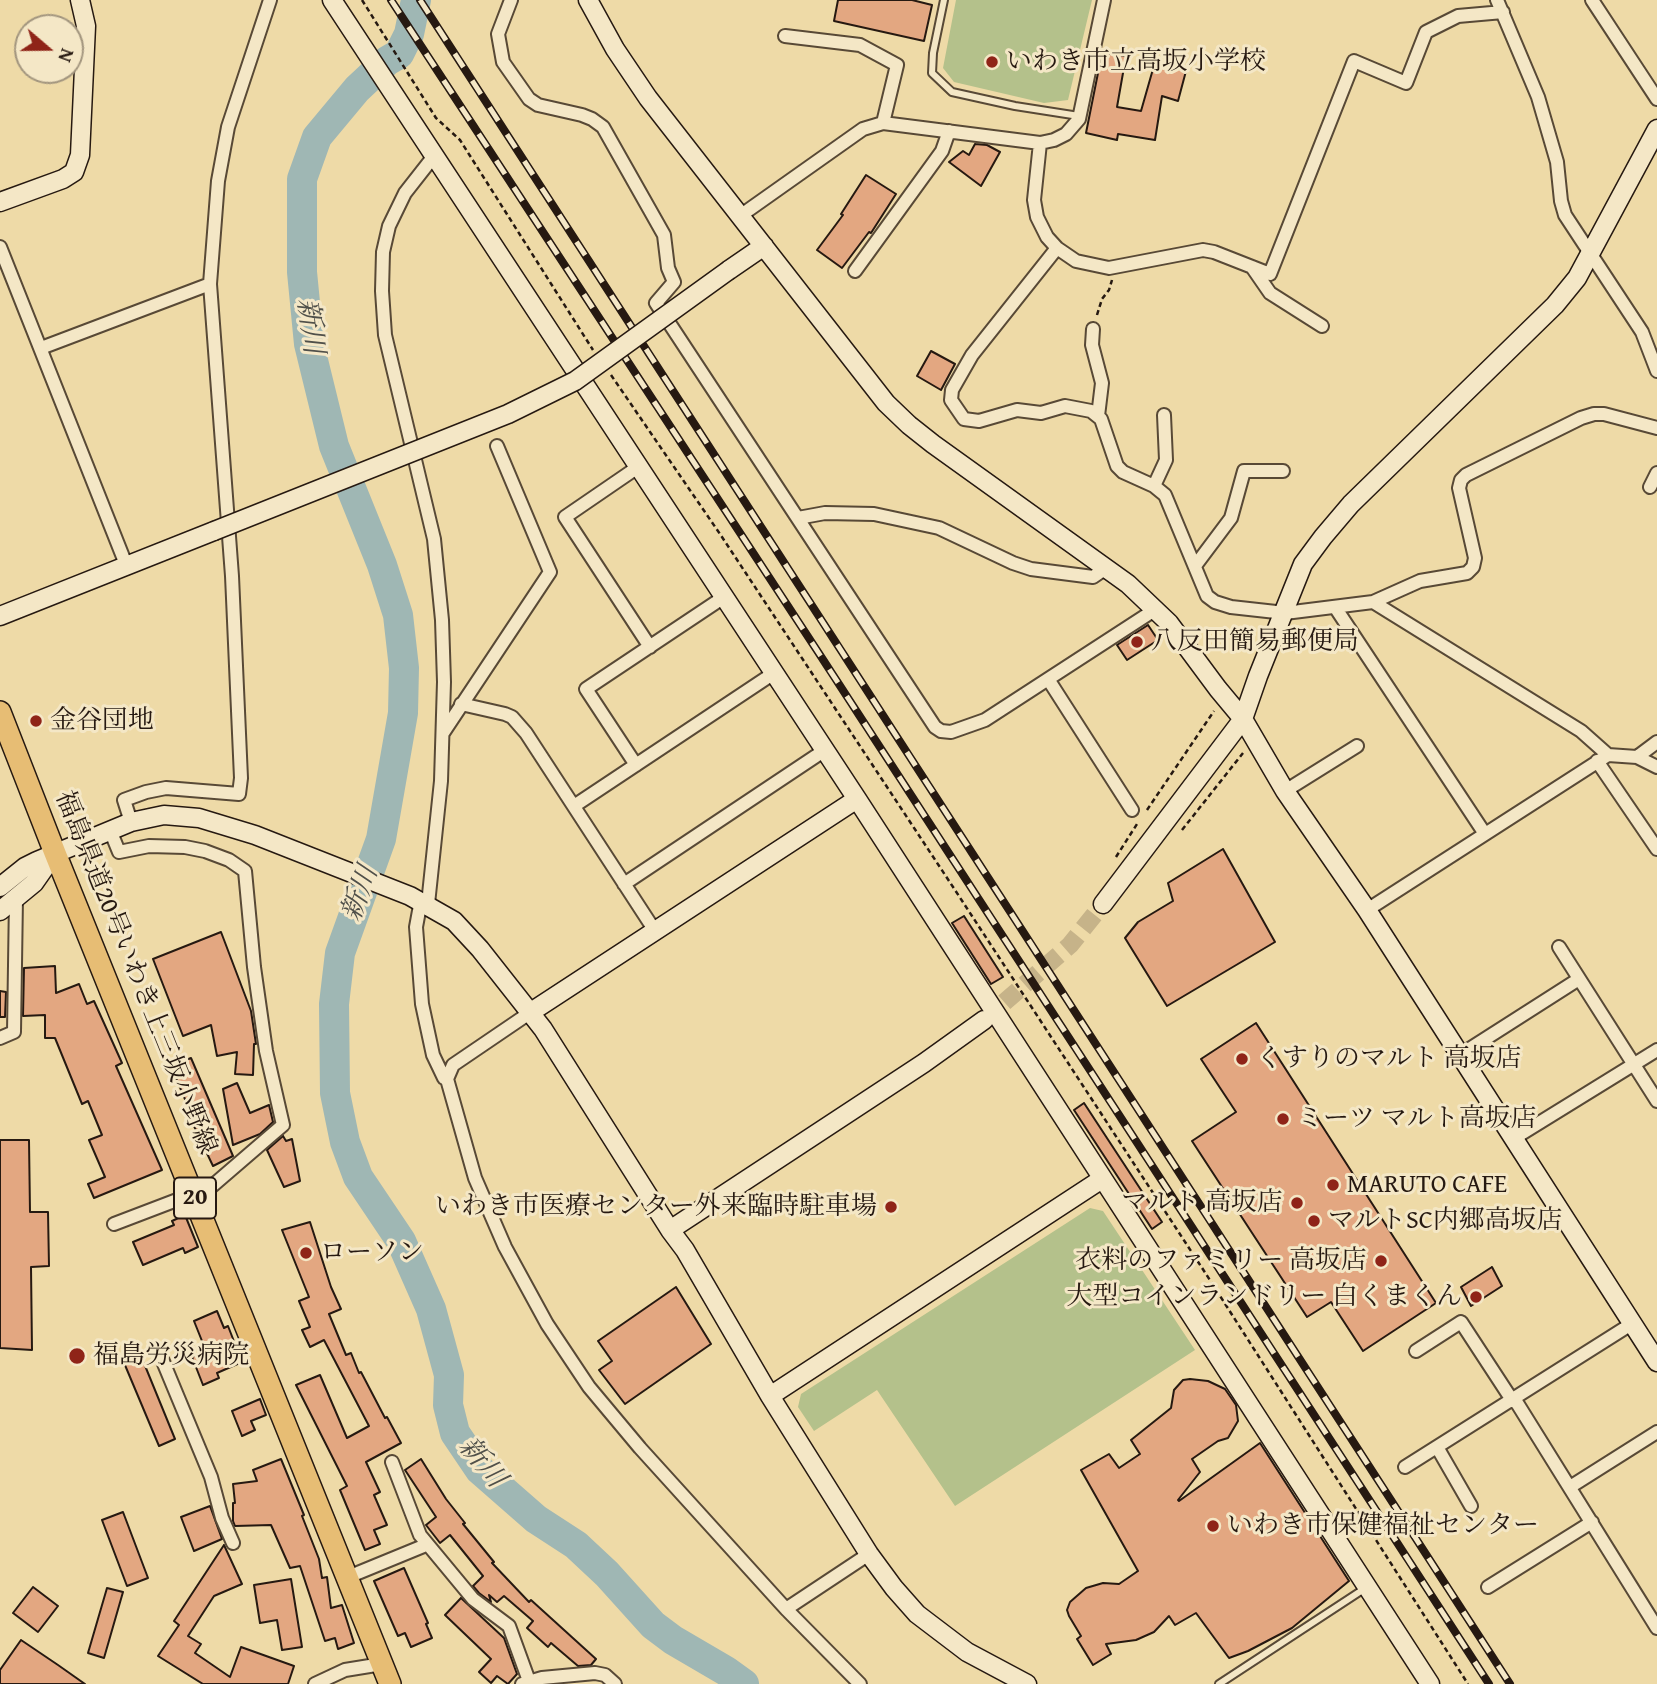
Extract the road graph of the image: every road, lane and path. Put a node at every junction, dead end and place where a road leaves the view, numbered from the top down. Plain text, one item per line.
1 (80, 0) edge
2 (270, 0) edge
3 (332, 0) edge
4 (511, 0) edge
5 (588, 0) edge
6 (944, 0) edge
7 (1104, 0) edge
8 (1592, 0) edge
9 (362, 1) edge
10 (1500, 6) edge
11 (785, 36) dead end
12 (1657, 99) edge
13 (1079, 116) junction
14 (883, 123) junction
15 (1657, 129) edge
16 (948, 131) junction
17 (1041, 143) junction
18 (429, 149) junction
19 (0, 202) edge
20 (740, 216) junction
21 (764, 246) junction
22 (0, 247) edge
23 (1057, 248) junction
24 (1591, 253) junction
25 (1116, 267) junction
26 (1252, 267) junction
27 (855, 271) dead end
28 (210, 284) junction
29 (1322, 326) dead end
30 (1093, 329) joint
31 (41, 348) junction
32 (598, 357) dead end
33 (605, 368) dead end
34 (1657, 370) edge
35 (1164, 415) dead end
36 (1098, 416) junction
37 (1657, 428) edge
38 (497, 446) dead end
39 (638, 467) junction
40 (1283, 471) dead end
41 (1657, 473) edge
42 (1154, 486) junction
43 (1650, 487) dead end
44 (797, 518) junction
45 (127, 566) junction
46 (1195, 566) junction
47 (1107, 568) junction
48 (724, 597) junction
49 (1373, 603) junction
50 (1335, 607) junction
51 (1156, 609) junction
52 (1285, 613) junction
53 (0, 616) edge
54 (650, 647) junction
55 (774, 673) junction
56 (1048, 679) junction
57 (1224, 697) junction
58 (461, 704) junction
59 (0, 712) edge
60 (1243, 719) junction
61 (443, 733) junction
62 (1657, 742) edge
63 (1357, 746) dead end
64 (825, 750) junction
65 (1637, 757) junction
66 (1602, 758) junction
67 (636, 765) junction
68 (1657, 766) edge
69 (1285, 791) junction
70 (857, 799) junction
71 (574, 806) junction
72 (1138, 811) joint
73 (131, 822) junction
74 (1137, 824) dead end
75 (110, 830) junction
76 (1485, 834) junction
77 (1657, 849) edge
78 (55, 853) junction
79 (1116, 857) dead end
80 (624, 884) junction
81 (0, 887) edge
82 (16, 898) junction
83 (420, 900) junction
84 (1103, 904) tunnel mouth
85 (1367, 910) junction
86 (0, 911) edge
87 (655, 930) junction
88 (1559, 947) dead end
89 (1579, 979) junction
90 (531, 1012) junction
91 (984, 1020) tunnel mouth
92 (0, 1038) edge
93 (1657, 1050) edge
94 (1460, 1055) junction
95 (1634, 1065) junction
96 (447, 1079) junction
97 (1657, 1101) edge
98 (1513, 1139) junction
99 (1102, 1179) junction
100 (194, 1195) junction
101 (114, 1224) dead end
102 (670, 1230) junction
103 (1633, 1323) junction
104 (1416, 1351) dead end
105 (162, 1359) dead end
106 (1657, 1362) edge
107 (770, 1396) junction
108 (1512, 1399) junction
109 (1657, 1432) edge
110 (1437, 1447) junction
111 (392, 1462) dead end
112 (1405, 1467) dead end
113 (1570, 1487) junction
114 (1471, 1506) dead end
115 (1592, 1522) junction
116 (233, 1543) dead end
117 (426, 1545) junction
118 (869, 1554) junction
119 (348, 1577) junction
120 (1367, 1587) junction
121 (1488, 1587) dead end
122 (786, 1609) junction
123 (1657, 1628) edge
124 (386, 1674) edge
125 (530, 1682) edge
126 (315, 1684) edge
127 (615, 1684) edge
128 (860, 1684) edge
129 (1027, 1684) edge
130 (1219, 1684) edge
131 (1430, 1684) edge
132 (1468, 1684) edge

1 - 19 street
2 - 28 street
3 - 18 street
4 - 44 street
5 - 20 street
6 - 13 lane
7 - 13 street
8 - 12 street
9 - 32 path
10 - 24 street
10 - 26 street
11 - 14 street
13 - 17 street
14 - 16 street
14 - 20 street
15 - 24 street
16 - 17 street
16 - 27 street
17 - 23 street
18 - 39 street
18 - 61 street
20 - 21 street
21 - 45 street, bridge
21 - 47 street
22 - 31 street
23 - 25 street
23 - 36 street
24 - 34 street
24 - 52 street
25 - 26 street
25 - 30 path
26 - 29 street
28 - 31 street
28 - 73 street
30 - 36 street
31 - 45 street
33 - 132 path
35 - 42 street
36 - 42 street
37 - 49 street
38 - 58 street
39 - 48 street
39 - 54 street
40 - 46 street
41 - 43 street
42 - 46 street
44 - 47 street
44 - 56 street
45 - 53 street
46 - 52 street
47 - 51 street
48 - 54 street
48 - 55 street
49 - 50 street
49 - 66 street
50 - 52 street
50 - 76 street
51 - 56 street
51 - 57 street
52 - 60 street
54 - 67 street
55 - 64 street
55 - 67 street
56 - 72 street
57 - 60 street
57 - 72 path
58 - 61 street
58 - 71 street
59 - 78 main road, 福島県道20号いわき上三坂小野線 / 20
60 - 69 street
60 - 84 street
61 - 83 street
62 - 65 street
63 - 69 street
64 - 70 street
64 - 80 street
65 - 66 street
65 - 68 street
66 - 76 street
66 - 77 street
67 - 71 street
69 - 85 street
70 - 87 street
70 - 99 street
71 - 80 street
73 - 75 street
73 - 83 street
74 - 79 path
75 - 78 street
75 - 100 street
76 - 85 street
78 - 81 street
78 - 82 street
78 - 100 main road, 福島県道20号いわき上三坂小野線 / 20
80 - 87 street
82 - 86 street
82 - 92 street
83 - 90 street
83 - 96 street
85 - 94 street
87 - 90 street
88 - 89 street
89 - 94 street
89 - 95 street
90 - 96 street
90 - 102 street
91 - 102 street
93 - 95 street
94 - 98 street
95 - 97 street
95 - 98 street
96 - 122 street
98 - 103 street
99 - 107 street
99 - 120 street
100 - 101 street
100 - 119 main road, 福島県道20号いわき上三坂小野線 / 20
102 - 107 street
103 - 106 street
103 - 108 street
104 - 108 street
105 - 116 street
107 - 118 street
108 - 110 street
108 - 113 street
109 - 113 street
110 - 112 street
110 - 114 street
111 - 117 street
113 - 115 street
115 - 121 street
115 - 123 street
117 - 119 street
117 - 125 street
118 - 122 street
118 - 129 street
119 - 124 main road, 福島県道20号いわき上三坂小野線 / 20
120 - 130 lane
120 - 131 street
122 - 128 street
124 - 126 street
125 - 127 street

